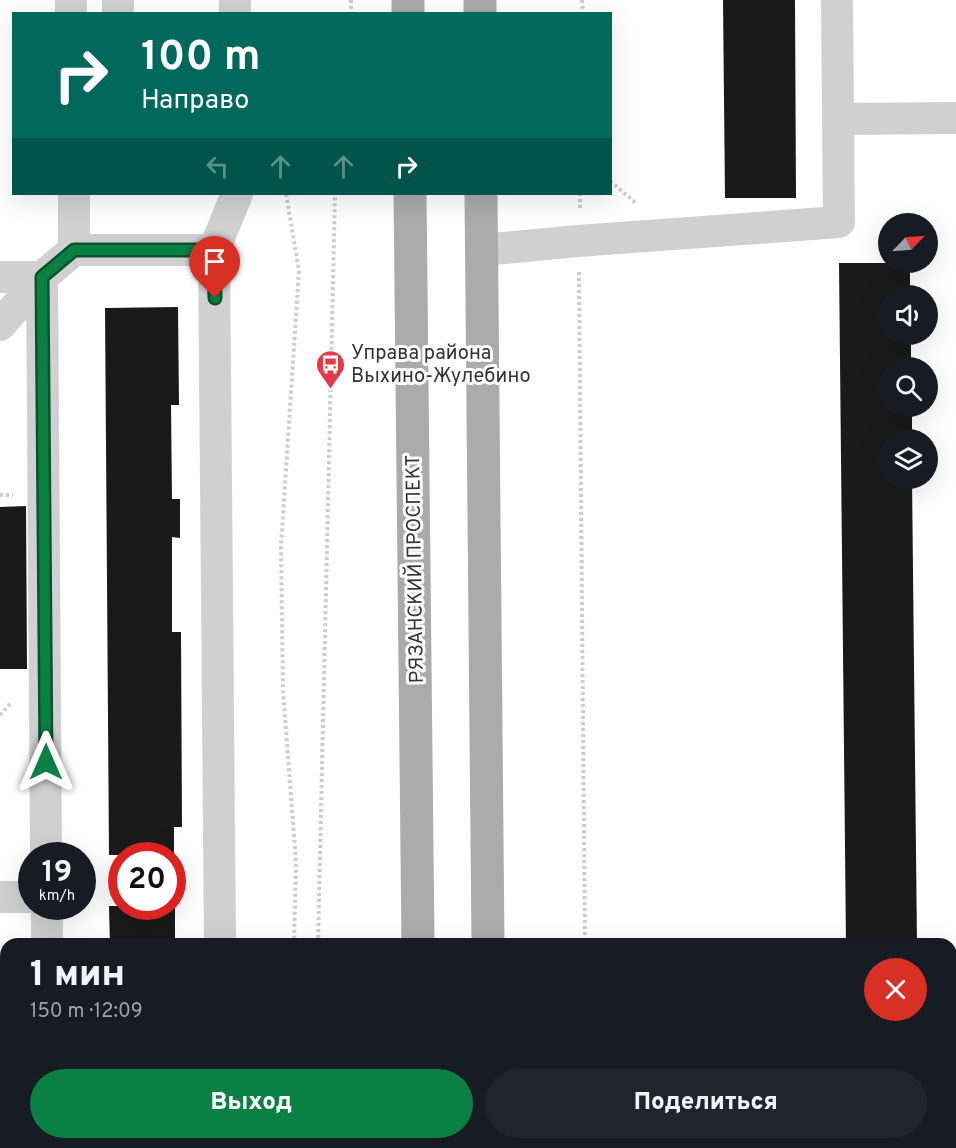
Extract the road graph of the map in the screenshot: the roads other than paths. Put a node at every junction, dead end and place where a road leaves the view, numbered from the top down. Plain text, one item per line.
1 (837, 0) edge
2 (956, 118) edge
3 (838, 119) junction
4 (74, 195) edge
5 (237, 195) edge
6 (410, 195) edge
7 (482, 195) edge
8 (74, 250) junction
9 (214, 250) junction
10 (482, 250) junction
11 (0, 277) edge
12 (42, 277) junction
13 (0, 325) edge
14 (46, 842) edge
15 (0, 897) edge
16 (18, 897) edge
17 (47, 920) edge
18 (47, 938) edge
19 (219, 938) edge
20 (418, 938) edge
21 (488, 938) edge

1 - 3 lane
2 - 3 lane
3 - 10 lane
4 - 8 lane
5 - 9 lane
6 - 20 main road, РЯЗАНСКИЙ ПРОСПЕКТ
7 - 10 main road
8 - 9 lane
8 - 12 lane
9 - 19 lane
10 - 21 main road
11 - 12 lane
12 - 13 lane
12 - 14 lane
15 - 16 lane
17 - 18 lane

